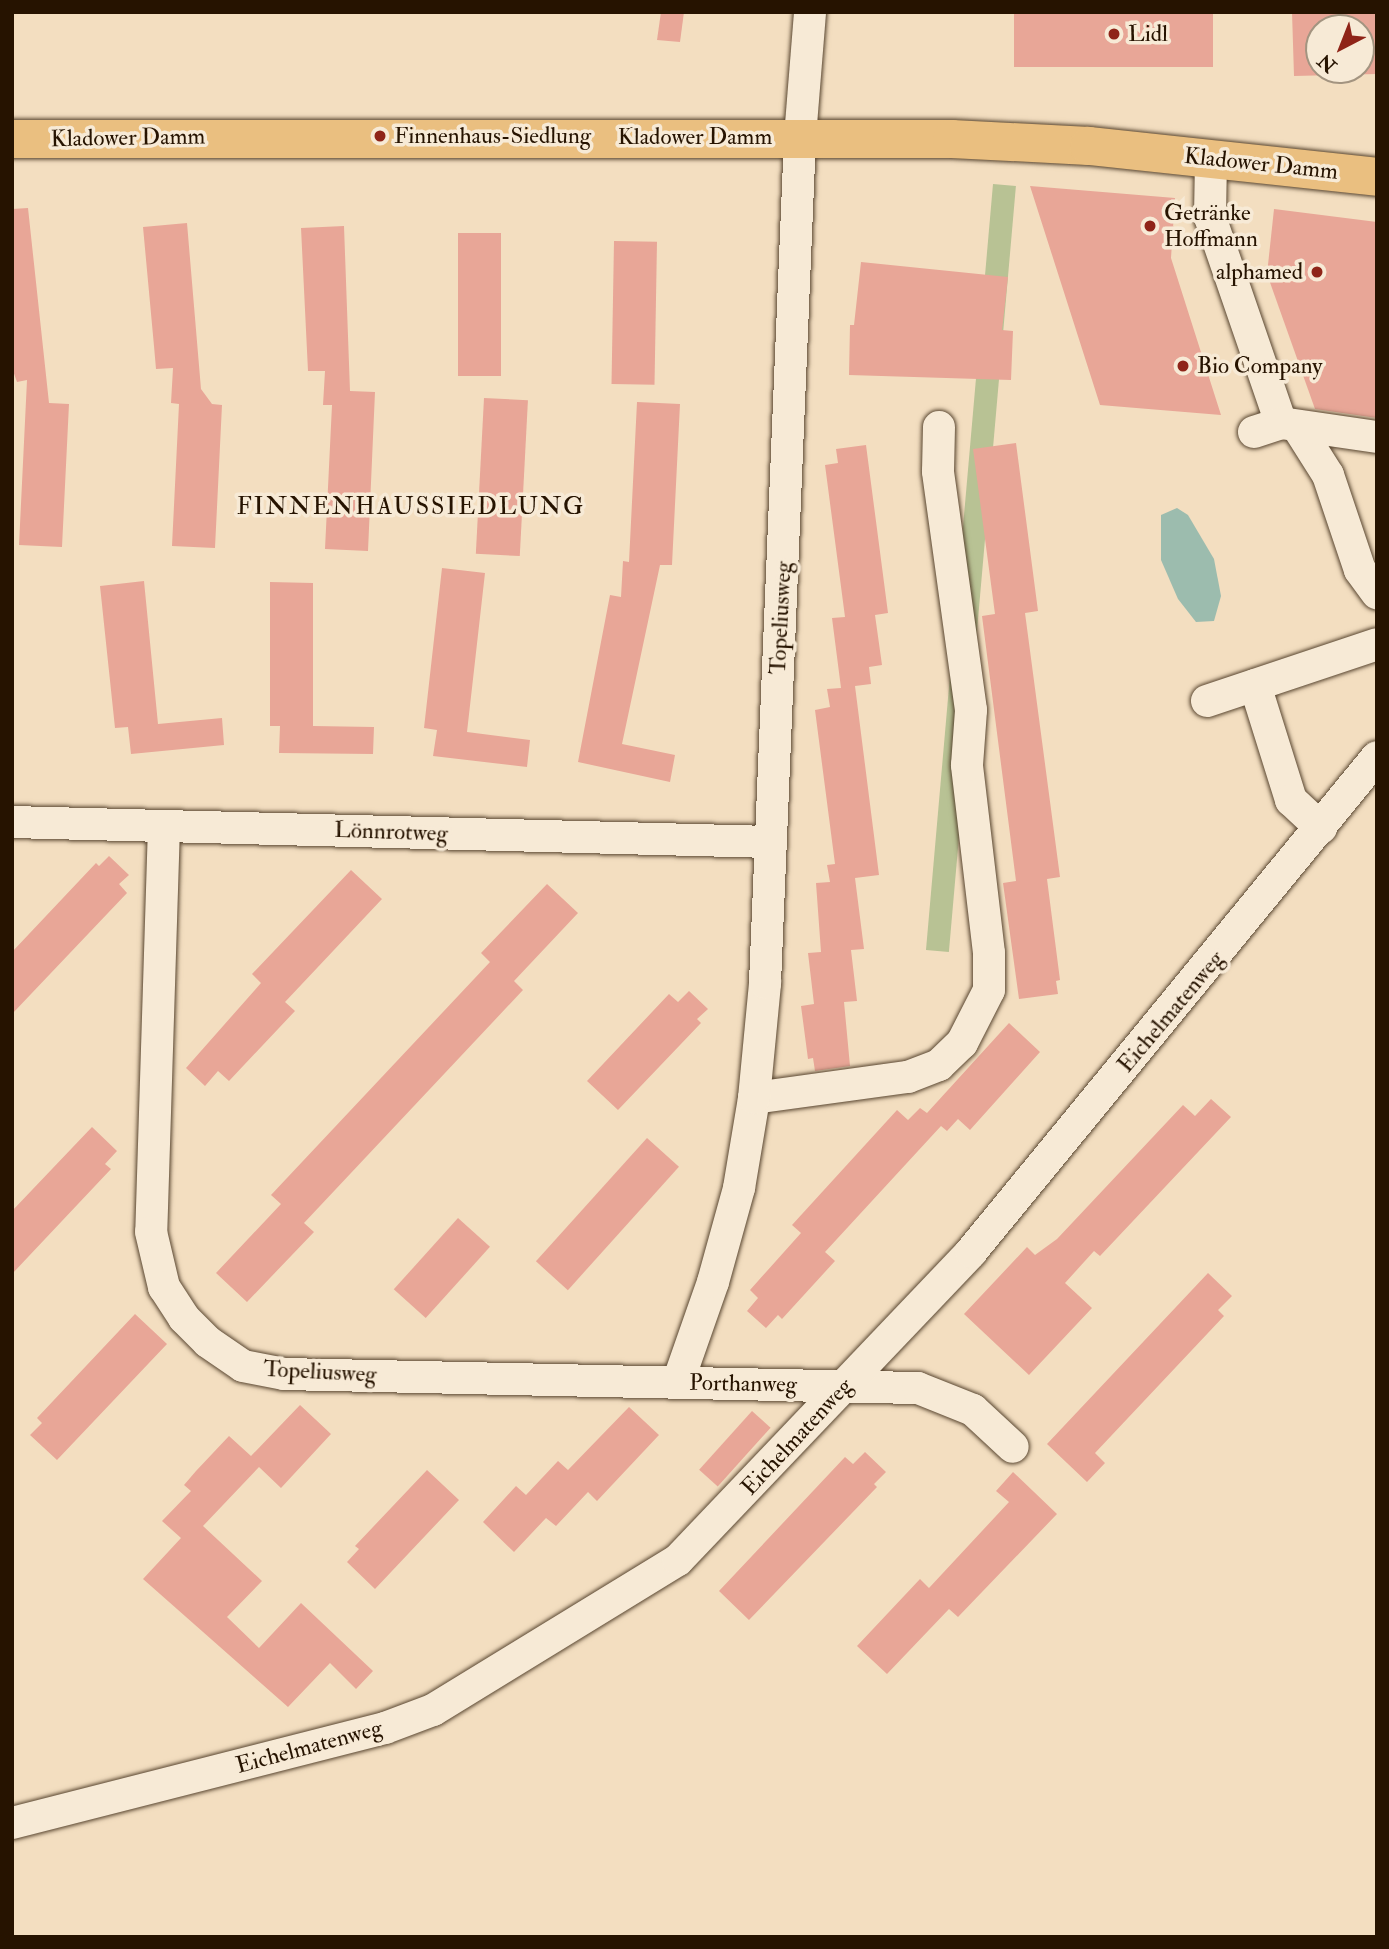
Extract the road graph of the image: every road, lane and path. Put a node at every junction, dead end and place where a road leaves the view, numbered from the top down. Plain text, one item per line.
1 (810, 12) edge
2 (800, 137) junction
3 (12, 139) edge
4 (1211, 159) junction
5 (1377, 177) edge
6 (939, 427) dead end
7 (1277, 427) junction
8 (1377, 437) edge
9 (1377, 593) edge
10 (1377, 644) edge
11 (1255, 685) junction
12 (1207, 701) dead end
13 (1377, 757) edge
14 (12, 822) edge
15 (164, 826) junction
16 (1321, 828) junction
17 (771, 842) junction
18 (754, 1098) junction
19 (678, 1382) junction
20 (843, 1386) junction
21 (1013, 1447) dead end
22 (12, 1823) edge

1 - 2 street, Topeliusweg
2 - 3 main road, Kladower Damm
2 - 4 main road, Kladower Damm
2 - 17 street, Topeliusweg
4 - 5 main road, Kladower Damm
4 - 7 street
6 - 18 street
7 - 8 street
7 - 9 street
10 - 11 street
11 - 12 street
11 - 16 street
13 - 16 street, Eichelmatenweg
14 - 15 street, Lönnrotweg
15 - 17 street, Lönnrotweg
15 - 19 street, Topeliusweg
16 - 20 street, Eichelmatenweg
17 - 18 street, Topeliusweg
18 - 19 street, Topeliusweg
19 - 20 street, Porthanweg
20 - 21 street, Porthanweg
20 - 22 street, Eichelmatenweg

